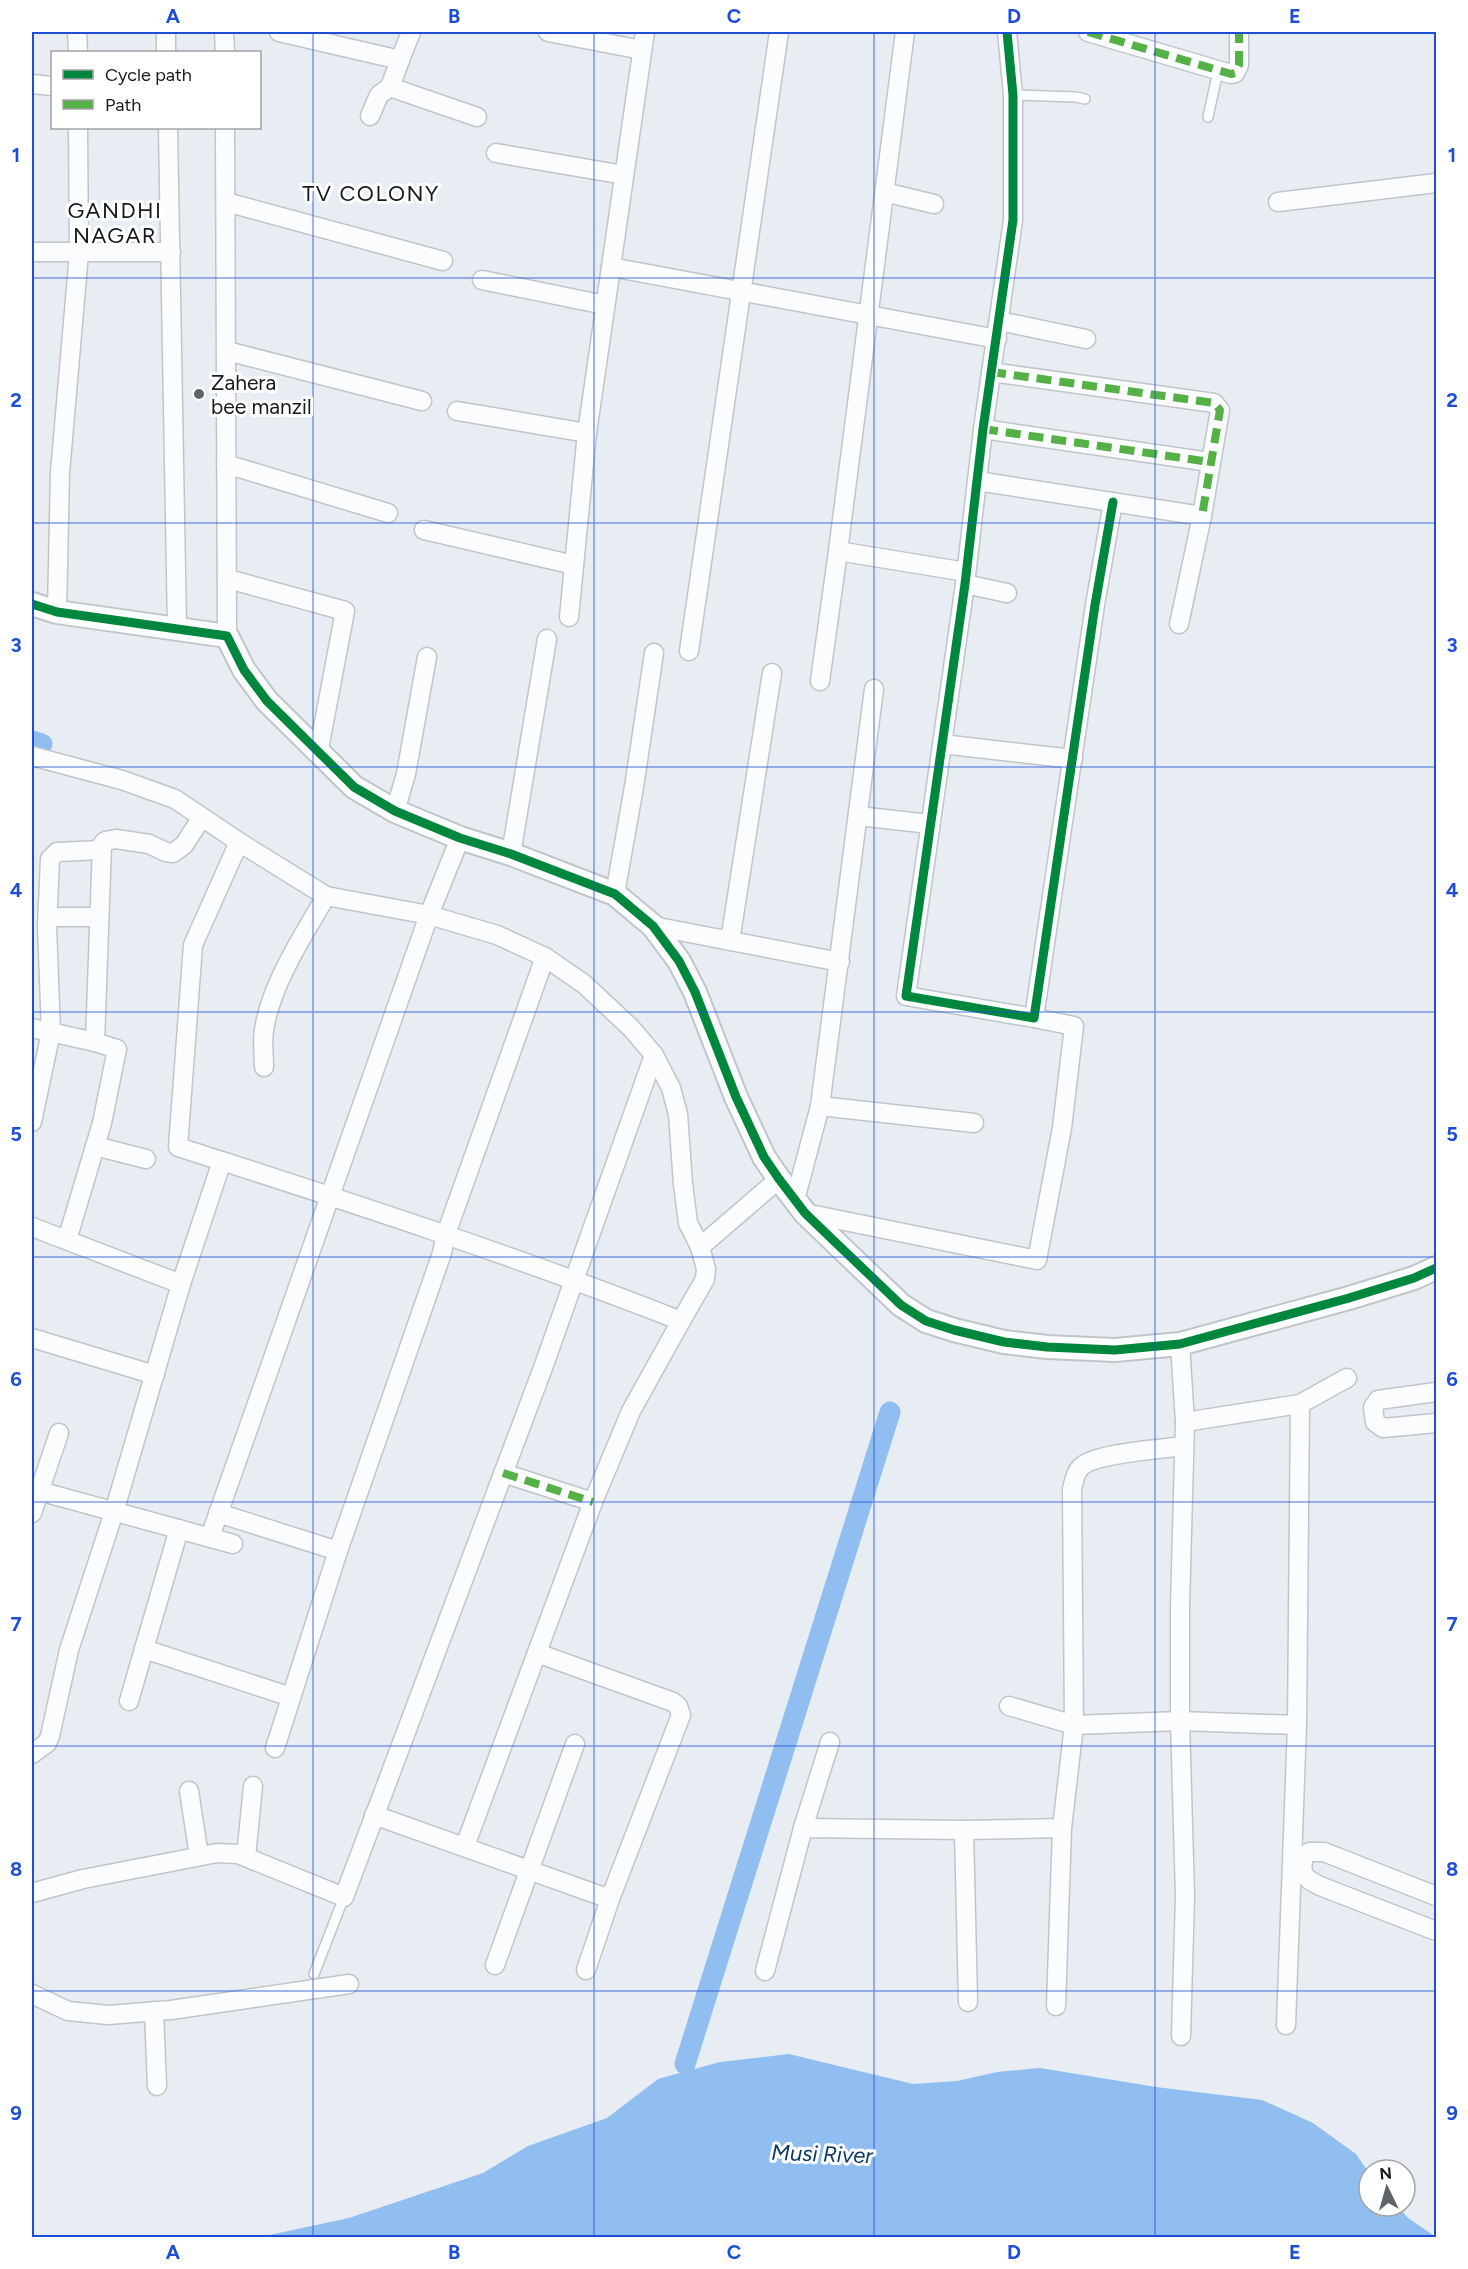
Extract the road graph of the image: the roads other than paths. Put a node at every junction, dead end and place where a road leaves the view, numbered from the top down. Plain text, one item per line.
1 (77, 32) edge
2 (166, 32) edge
3 (224, 32) edge
4 (279, 32) edge
5 (411, 32) edge
6 (548, 32) edge
7 (645, 32) edge
8 (779, 32) edge
9 (905, 32) edge
10 (1007, 32) edge
11 (1088, 32) edge
12 (1239, 32) edge
13 (642, 50) junction
14 (78, 51) edge
15 (166, 51) edge
16 (225, 51) edge
17 (400, 60) junction
18 (1218, 71) junction
19 (32, 84) edge
20 (51, 86) edge
21 (390, 87) junction
22 (1013, 95) junction
23 (1085, 99) dead end
24 (370, 116) dead end
25 (477, 117) dead end
26 (1209, 117) dead end
27 (78, 129) edge
28 (168, 129) edge
29 (225, 129) edge
30 (496, 153) dead end
31 (624, 175) junction
32 (1437, 183) edge
33 (884, 192) junction
34 (226, 201) junction
35 (1278, 202) dead end
36 (934, 204) dead end
37 (32, 252) edge
38 (171, 252) junction
39 (79, 253) junction
40 (443, 261) dead end
41 (611, 267) junction
42 (482, 280) dead end
43 (741, 291) junction
44 (605, 305) junction
45 (868, 314) junction
46 (998, 330) junction
47 (1086, 339) dead end
48 (227, 351) junction
49 (991, 372) junction
50 (422, 401) dead end
51 (457, 411) dead end
52 (984, 429) junction
53 (587, 433) junction
54 (1210, 462) junction
55 (226, 464) junction
56 (977, 481) junction
57 (1113, 502) junction
58 (388, 513) dead end
59 (1202, 516) junction
60 (424, 530) dead end
61 (838, 551) junction
62 (574, 565) junction
63 (966, 578) junction
64 (228, 579) junction
65 (1007, 593) dead end
66 (32, 604) edge
67 (57, 612) junction
68 (569, 617) dead end
69 (1179, 624) dead end
70 (177, 628) junction
71 (227, 636) junction
72 (547, 639) dead end
73 (689, 651) dead end
74 (654, 653) dead end
75 (427, 657) dead end
76 (772, 674) dead end
77 (820, 681) dead end
78 (874, 690) dead end
79 (942, 744) junction
80 (318, 754) junction
81 (32, 756) edge
82 (1073, 759) junction
83 (395, 811) junction
84 (858, 816) junction
85 (202, 817) junction
86 (930, 824) junction
87 (460, 838) junction
88 (239, 842) junction
89 (101, 850) junction
90 (512, 854) junction
91 (615, 894) junction
92 (327, 896) junction
93 (431, 907) junction
94 (48, 917) junction
95 (99, 917) junction
96 (653, 926) junction
97 (730, 941) junction
98 (545, 957) junction
99 (840, 962) junction
100 (1034, 1018) junction
101 (32, 1028) edge
102 (51, 1032) junction
103 (95, 1042) junction
104 (654, 1055) junction
105 (264, 1067) dead end
106 (820, 1106) junction
107 (32, 1122) edge
108 (974, 1124) dead end
109 (95, 1146) junction
110 (146, 1159) dead end
111 (222, 1161) junction
112 (779, 1179) junction
113 (330, 1196) junction
114 (800, 1207) junction
115 (32, 1227) edge
116 (446, 1234) junction
117 (67, 1240) junction
118 (705, 1243) junction
119 (1437, 1268) edge
120 (574, 1279) junction
121 (180, 1284) junction
122 (681, 1321) junction
123 (32, 1338) edge
124 (1181, 1355) junction
125 (155, 1375) junction
126 (1347, 1378) dead end
127 (1437, 1392) edge
128 (1300, 1404) junction
129 (1185, 1417) junction
130 (1437, 1423) edge
131 (58, 1433) dead end
132 (1184, 1446) junction
133 (503, 1473) junction
134 (39, 1491) junction
135 (593, 1502) junction
136 (114, 1512) junction
137 (32, 1513) edge
138 (218, 1513) junction
139 (179, 1529) junction
140 (210, 1538) junction
141 (233, 1544) dead end
142 (338, 1551) junction
143 (144, 1649) junction
144 (537, 1653) junction
145 (291, 1697) junction
146 (129, 1701) dead end
147 (1009, 1706) dead end
148 (1180, 1720) junction
149 (1074, 1725) junction
150 (1297, 1725) junction
151 (830, 1742) dead end
152 (575, 1744) dead end
153 (275, 1748) dead end
154 (32, 1754) edge
155 (253, 1786) dead end
156 (189, 1791) dead end
157 (374, 1815) junction
158 (803, 1828) junction
159 (1062, 1828) junction
160 (964, 1830) junction
161 (465, 1846) junction
162 (199, 1856) junction
163 (246, 1857) junction
164 (529, 1870) junction
165 (32, 1893) edge
166 (1437, 1896) edge
167 (344, 1897) junction
168 (610, 1899) junction
169 (1437, 1931) edge
170 (495, 1965) dead end
171 (586, 1970) dead end
172 (765, 1971) dead end
173 (314, 1974) dead end
174 (349, 1984) dead end
175 (32, 1994) edge
176 (968, 2002) dead end
177 (1056, 2006) dead end
178 (154, 2011) junction
179 (1286, 2025) dead end
180 (1181, 2036) dead end
181 (157, 2086) dead end

1 - 14 street
2 - 15 street
3 - 16 street
4 - 17 street
5 - 17 street
6 - 13 street
7 - 13 street
8 - 43 street
9 - 33 street
10 - 22 street
11 - 18 street
12 - 18 street
13 - 31 street
17 - 21 street
18 - 26 lane
19 - 20 street
21 - 24 street
21 - 25 street
22 - 23 lane
22 - 46 street
27 - 39 street
28 - 38 street
29 - 34 street
30 - 31 street
31 - 41 street
32 - 35 street
33 - 36 street
33 - 45 street
34 - 40 street
34 - 48 street
37 - 39 street
38 - 39 street
38 - 70 street
39 - 67 street
41 - 43 street
41 - 44 street
42 - 44 street
43 - 45 street
43 - 73 street
44 - 53 street
45 - 46 street
45 - 61 street
46 - 47 street
46 - 49 street
48 - 50 street
48 - 55 street
49 - 52 street
49 - 54 street
51 - 53 street
52 - 54 street
52 - 56 street
53 - 62 street
54 - 59 street
55 - 58 street
55 - 64 street
56 - 57 street
56 - 63 street
57 - 59 street
57 - 82 street
59 - 69 street
60 - 62 street
61 - 63 street
61 - 77 street
62 - 68 street
63 - 65 street
63 - 79 street
64 - 71 street
64 - 80 street
66 - 67 street
67 - 70 street
70 - 71 street
71 - 80 street
72 - 90 street
74 - 91 street
75 - 83 street
76 - 97 street
78 - 84 street
79 - 82 street
79 - 86 street
80 - 83 street
81 - 85 street
82 - 100 street
83 - 87 street
84 - 86 street
84 - 99 street
85 - 88 street
85 - 89 street
86 - 100 street
87 - 90 street
87 - 93 street
88 - 92 street
88 - 111 street
89 - 94 street
89 - 95 street
90 - 91 street
91 - 96 street
92 - 93 street
92 - 105 street
93 - 98 street
93 - 113 street
94 - 95 street
94 - 102 street
95 - 103 street
96 - 97 street
96 - 112 street
97 - 99 street
98 - 104 street
98 - 116 street
99 - 106 street
100 - 114 street
101 - 102 street
102 - 103 street
102 - 107 street
103 - 109 street
104 - 118 street
104 - 120 street
106 - 108 street
106 - 114 street
109 - 110 street
109 - 117 street
111 - 113 street
111 - 121 street
112 - 114 street
112 - 118 street
113 - 116 street
113 - 138 street
114 - 124 street
115 - 117 street
116 - 120 street
116 - 142 street
117 - 121 street
118 - 122 street
119 - 124 street
120 - 122 street
120 - 133 street
121 - 125 street
122 - 135 street
123 - 125 street
124 - 129 street
125 - 136 street
126 - 128 street
127 - 130 street
128 - 129 street
128 - 150 street
129 - 132 street
131 - 134 street
132 - 148 street
132 - 149 street
133 - 135 street
133 - 157 street
134 - 136 street
134 - 137 street
135 - 144 street
136 - 139 street
136 - 154 street
138 - 140 street
138 - 142 street
139 - 140 street
139 - 143 street
140 - 141 street
142 - 145 street
143 - 145 street
143 - 146 street
144 - 161 street
144 - 168 street
145 - 153 street
147 - 149 street
148 - 149 street
148 - 150 street
148 - 180 street
149 - 159 street
150 - 179 street
151 - 158 street
152 - 164 street
155 - 163 street
156 - 162 street
157 - 161 street
157 - 167 street
158 - 160 street
158 - 172 street
159 - 160 street
159 - 177 street
160 - 176 street
161 - 164 street
162 - 163 street
162 - 165 street
163 - 167 street
164 - 168 street
164 - 170 street
166 - 169 street
167 - 173 lane
168 - 171 street
174 - 178 street
175 - 178 street
178 - 181 street

